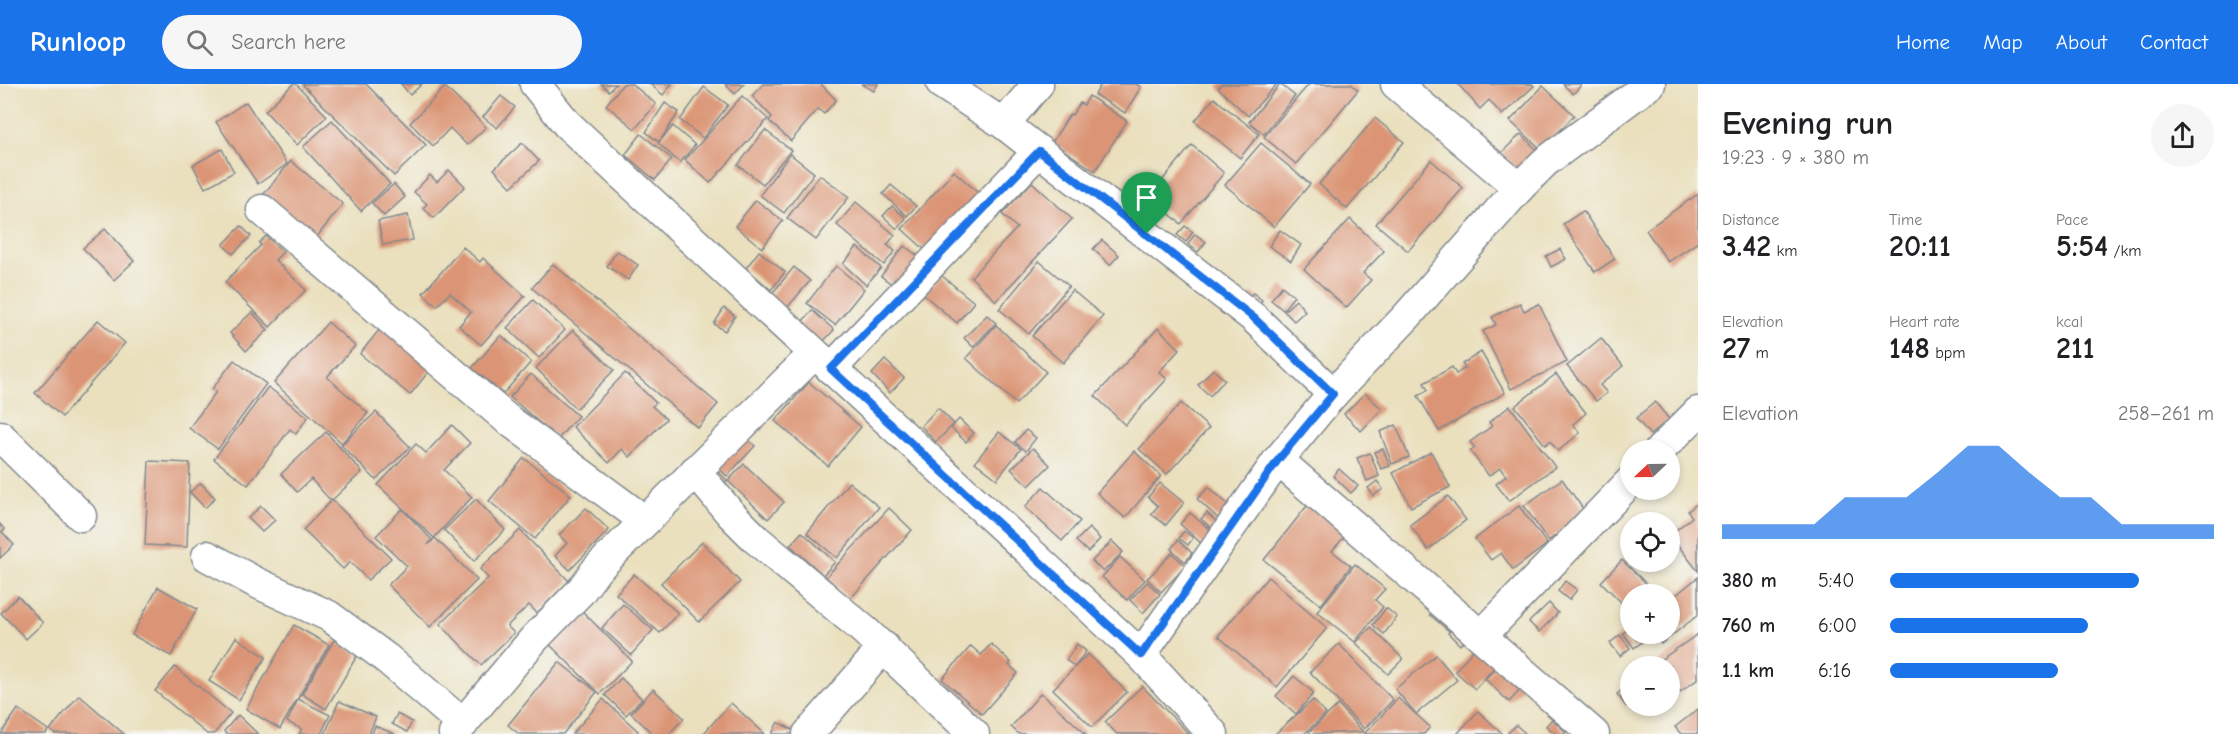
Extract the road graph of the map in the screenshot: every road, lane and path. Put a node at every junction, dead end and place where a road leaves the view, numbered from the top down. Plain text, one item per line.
1 (535, 84) edge
2 (942, 84) edge
3 (1038, 84) edge
4 (1396, 84) edge
5 (1650, 84) edge
6 (1004, 124) junction
7 (1039, 151) junction
8 (1519, 188) junction
9 (262, 210) dead end
10 (822, 362) junction
11 (1333, 394) junction
12 (1698, 412) edge
13 (0, 436) edge
14 (1670, 440) edge
15 (1278, 460) junction
16 (695, 471) junction
17 (1620, 492) edge
18 (81, 516) dead end
19 (645, 521) junction
20 (207, 556) dead end
21 (1481, 636) junction
22 (884, 647) junction
23 (1141, 655) junction
24 (459, 729) edge
25 (808, 734) edge
26 (974, 734) edge
27 (1213, 734) edge
28 (1594, 734) edge

1 - 10 street
2 - 6 street
3 - 6 street
4 - 8 street
5 - 8 street
6 - 7 street
7 - 10 street
7 - 11 street
8 - 11 street
9 - 19 street
10 - 16 street
10 - 23 street
11 - 15 street
12 - 14 street
13 - 18 street
15 - 21 street
15 - 23 street
16 - 19 street
16 - 22 street
17 - 21 street
19 - 24 street
20 - 24 street
21 - 28 street
22 - 25 street
22 - 26 street
23 - 27 street

